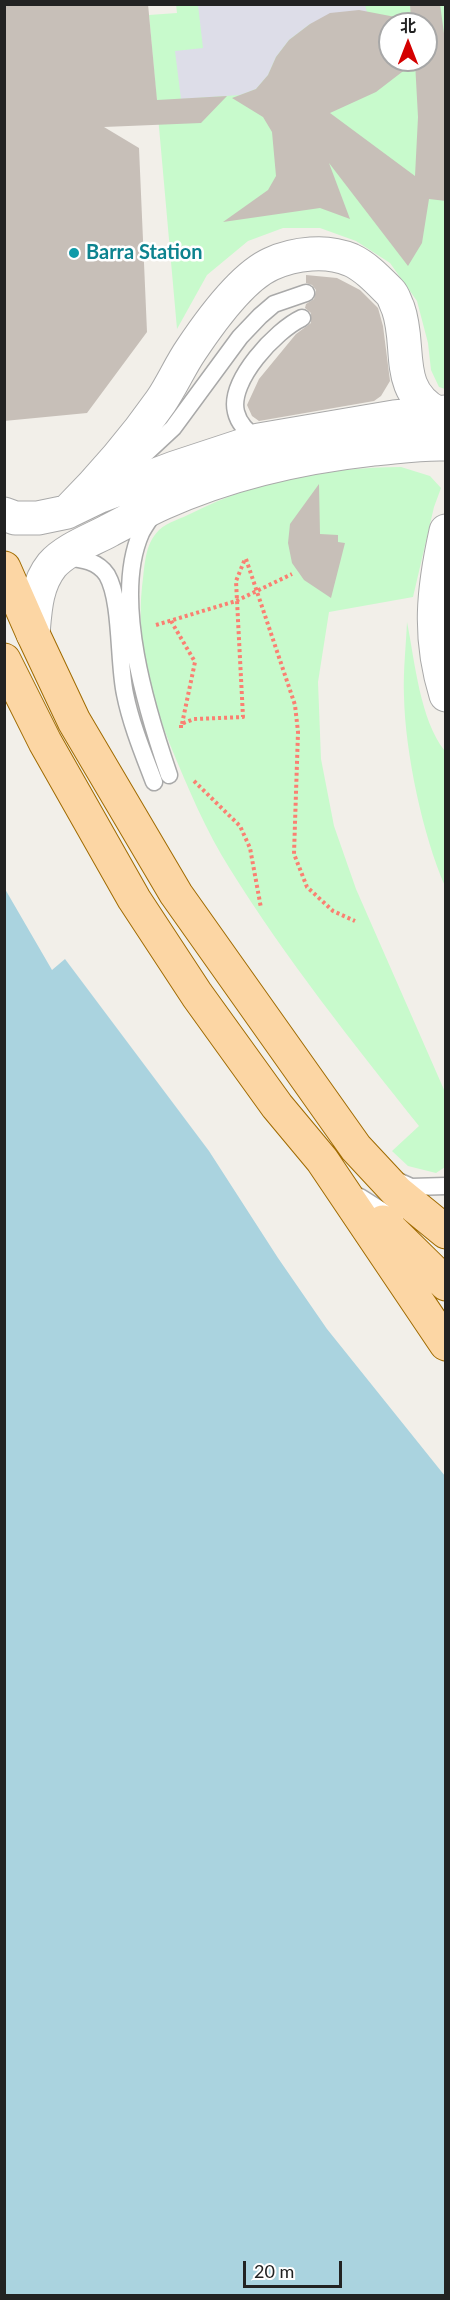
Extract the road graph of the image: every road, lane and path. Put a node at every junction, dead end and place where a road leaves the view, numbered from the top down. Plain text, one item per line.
1 (306, 293) dead end
2 (302, 318) dead end
3 (441, 430) edge
4 (259, 440) junction
5 (100, 496) junction
6 (160, 504) junction
7 (67, 512) junction
8 (4, 514) edge
9 (444, 543) edge
10 (64, 556) junction
11 (4, 568) edge
12 (292, 574) dead end
13 (256, 592) junction
14 (236, 601) junction
15 (439, 605) edge
16 (171, 621) junction
17 (147, 627) dead end
18 (33, 634) junction
19 (4, 660) edge
20 (446, 695) edge
21 (181, 724) junction
22 (180, 733) dead end
23 (191, 779) dead end
24 (261, 908) dead end
25 (356, 921) dead end
26 (322, 1160) junction
27 (446, 1186) edge
28 (377, 1187) junction
29 (446, 1216) edge
30 (446, 1232) edge
31 (402, 1234) junction
32 (446, 1239) edge
33 (446, 1268) edge
34 (446, 1284) edge
35 (446, 1344) edge

1 - 5 lane
2 - 4 lane
3 - 4 street
3 - 6 street
3 - 7 street
4 - 5 street
5 - 7 street
6 - 10 street
6 - 10 lane
7 - 8 street
9 - 15 street
10 - 18 street
11 - 18 main road
12 - 13 path
13 - 14 path
13 - 14 path
13 - 25 path
14 - 16 path
14 - 21 path
15 - 20 street
16 - 17 path
16 - 21 path
18 - 28 main road
19 - 26 main road
21 - 22 path
23 - 24 path
26 - 28 main road
26 - 35 main road
27 - 28 lane
28 - 29 main road
28 - 30 main road
28 - 31 main road
28 - 32 lane
31 - 33 lane
31 - 34 main road

